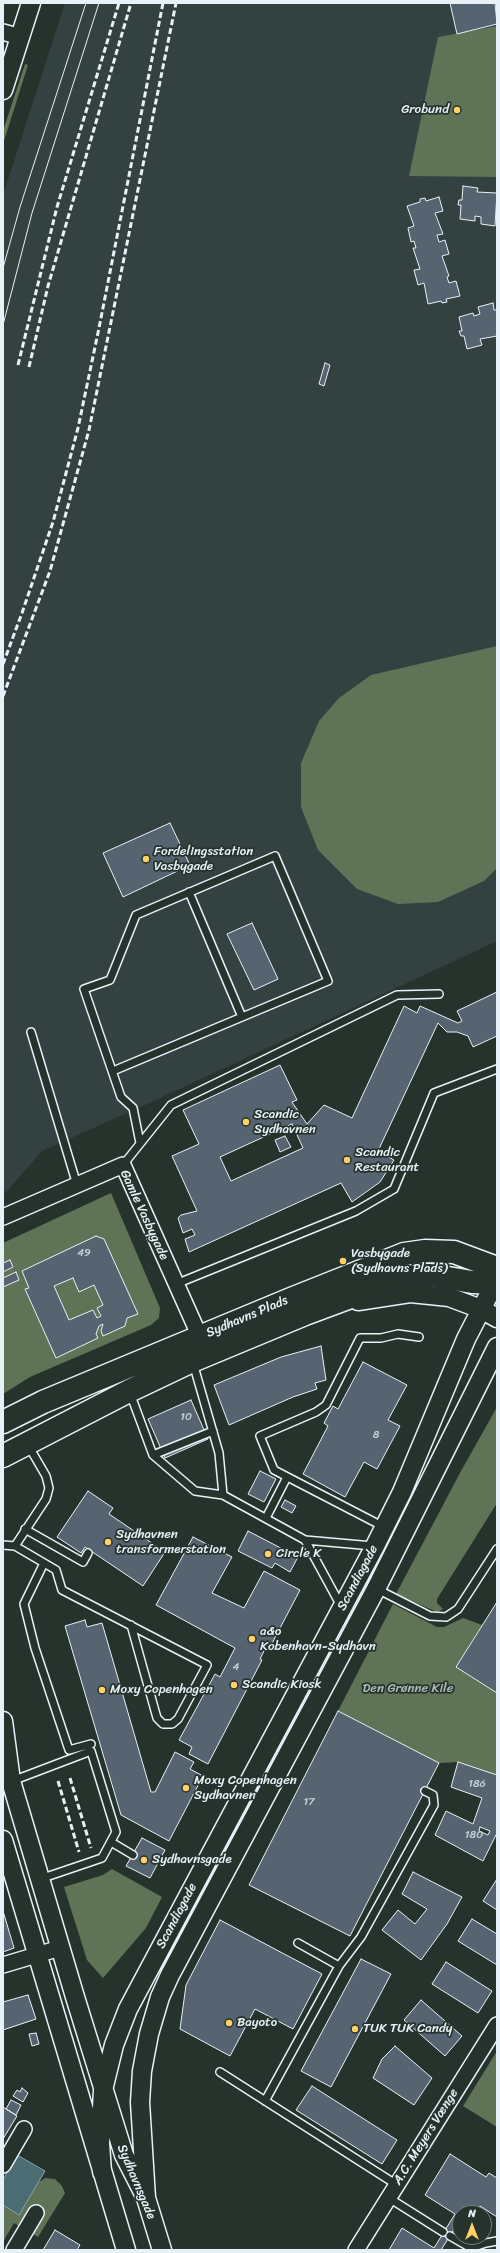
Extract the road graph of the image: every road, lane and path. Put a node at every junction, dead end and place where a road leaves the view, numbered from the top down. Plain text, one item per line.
1 (31, 3) edge
2 (3, 32) edge
3 (20, 37) junction
4 (3, 90) edge
5 (189, 892) junction
6 (439, 994) dead end
7 (242, 1017) junction
8 (31, 1032) dead end
9 (497, 1069) edge
10 (113, 1071) junction
11 (140, 1143) junction
12 (123, 1165) junction
13 (77, 1185) junction
14 (4, 1214) edge
15 (496, 1278) edge
16 (176, 1284) junction
17 (481, 1309) junction
18 (305, 1314) junction
19 (497, 1318) edge
20 (200, 1336) junction
21 (419, 1337) dead end
22 (497, 1347) edge
23 (192, 1361) junction
24 (129, 1391) junction
25 (3, 1422) edge
26 (212, 1431) junction
27 (27, 1443) junction
28 (153, 1455) junction
29 (3, 1456) edge
30 (287, 1477) junction
31 (223, 1495) junction
32 (266, 1518) junction
33 (384, 1527) junction
34 (25, 1529) junction
35 (305, 1540) junction
36 (3, 1545) edge
37 (15, 1546) junction
38 (375, 1546) junction
39 (497, 1549) edge
40 (88, 1554) dead end
41 (44, 1563) junction
42 (376, 1589) junction
43 (342, 1608) junction
44 (131, 1625) junction
45 (3, 1721) edge
46 (92, 1748) junction
47 (11, 1781) junction
48 (424, 1791) dead end
49 (3, 1840) edge
50 (110, 1842) junction
51 (133, 1855) dead end
52 (40, 1879) junction
53 (298, 1943) dead end
54 (60, 1948) junction
55 (38, 1955) junction
56 (3, 1965) edge
57 (339, 1966) junction
58 (497, 2025) edge
59 (220, 2072) dead end
60 (103, 2090) junction
61 (265, 2101) junction
62 (24, 2129) dead end
63 (3, 2165) edge
64 (102, 2172) junction
65 (393, 2191) junction
66 (146, 2198) junction
67 (36, 2213) dead end
68 (497, 2242) edge
69 (470, 2249) edge
70 (14, 2250) edge
71 (126, 2250) edge
72 (162, 2250) edge
73 (356, 2250) edge

1 - 3 street
2 - 3 street
3 - 4 street
5 - 7 lane
5 - 7 lane
5 - 10 lane
6 - 11 lane
7 - 10 lane
8 - 13 lane
9 - 16 lane
10 - 11 lane
11 - 12 lane
12 - 13 street, Gamle Vasbygade
12 - 16 street, Gamle Vasbygade
13 - 14 street, Gamle Vasbygade
15 - 17 street, Scandiagade
15 - 18 main road, Sydhavns Plads
15 - 20 main road, Sydhavns Plads
16 - 20 street, Gamle Vasbygade
17 - 18 street
17 - 19 street
17 - 33 street, Scandiagade
18 - 23 main road, Sydhavns Plads
20 - 25 main road, Sydhavns Plads
21 - 30 lane
22 - 42 street, Scandiagade
23 - 24 main road, Sydhavns Plads
23 - 26 lane
24 - 27 main road, Sydhavns Plads
24 - 28 lane
26 - 28 lane
26 - 31 lane
27 - 29 main road, Sydhavns Plads
27 - 34 lane
28 - 31 lane
30 - 32 lane
30 - 33 lane
31 - 32 lane
32 - 35 lane
33 - 38 street, Scandiagade
34 - 37 lane
34 - 40 lane
35 - 38 lane
35 - 43 lane
36 - 37 lane
37 - 41 lane
38 - 43 street, Scandiagade
39 - 42 lane
41 - 44 lane
41 - 46 lane
42 - 66 street, Scandiagade
43 - 60 street, Scandiagade
44 - 44 lane
45 - 47 street, Sydhavnsgade
46 - 47 lane
46 - 50 lane
47 - 52 street, Sydhavnsgade
48 - 57 lane
49 - 55 street, Sydhavnsgade
50 - 51 lane
50 - 52 lane
52 - 54 street, Sydhavnsgade
53 - 57 lane
54 - 55 street
54 - 60 street, Sydhavnsgade
55 - 56 street
55 - 64 street, Sydhavnsgade
57 - 61 lane
58 - 65 street, A.C. Meyers Vænge
59 - 61 lane
60 - 64 street, Scandiagade
60 - 66 street, Sydhavnsgade
61 - 65 lane
62 - 63 street
64 - 71 street, Sydhavnsgade
65 - 69 lane
65 - 73 street, A.C. Meyers Vænge
66 - 72 street, Sydhavnsgade
67 - 70 street
68 - 69 lane

